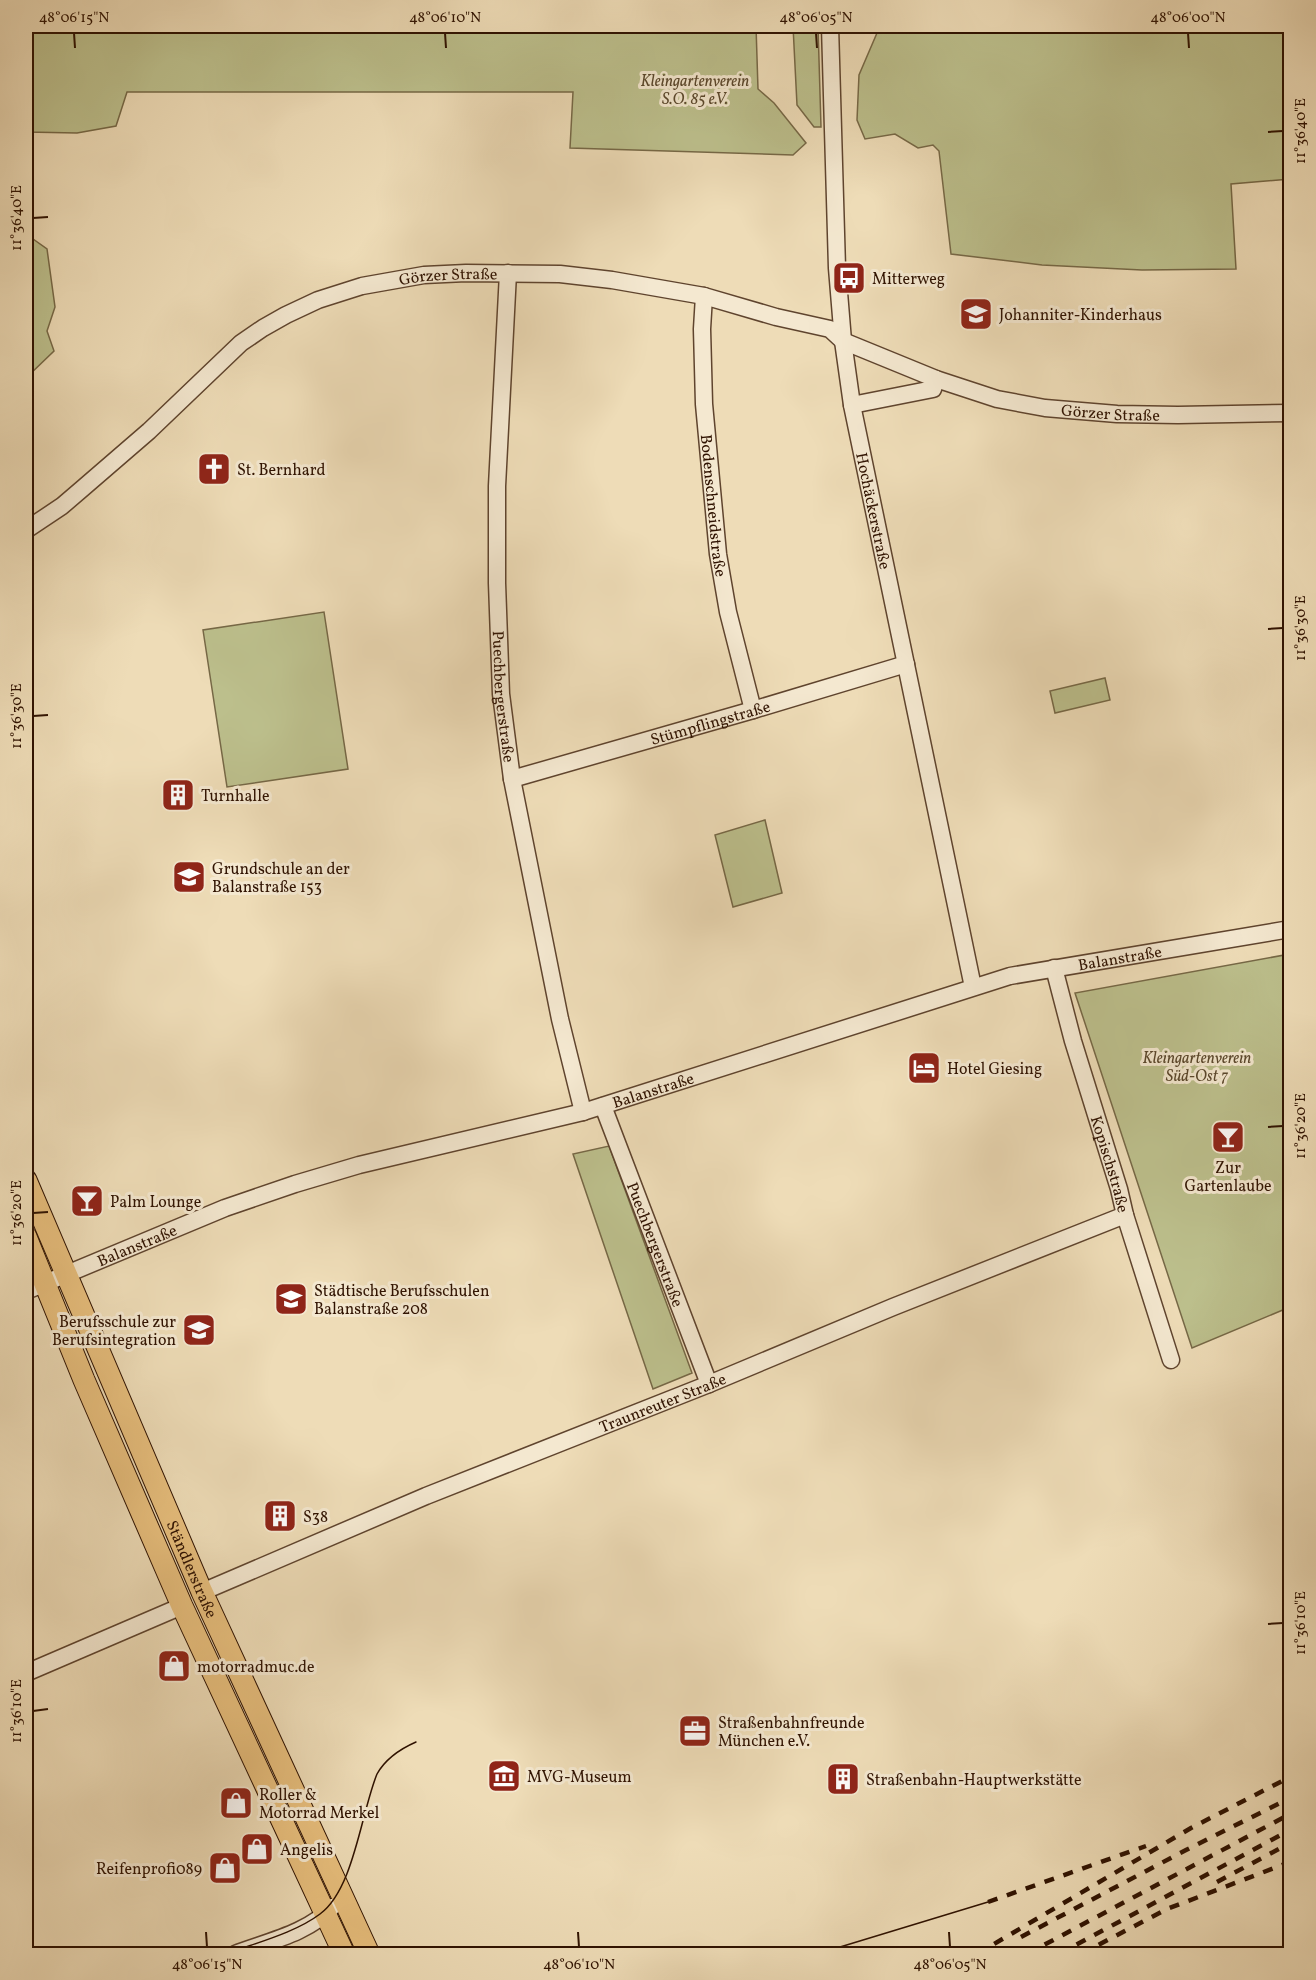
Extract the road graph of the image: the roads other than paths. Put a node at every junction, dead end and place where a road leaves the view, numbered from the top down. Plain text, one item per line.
1 (830, 26) edge
2 (508, 273) junction
3 (704, 296) junction
4 (843, 341) junction
5 (936, 379) junction
6 (852, 405) junction
7 (1290, 413) edge
8 (26, 530) edge
9 (906, 664) junction
10 (753, 710) junction
11 (512, 778) junction
12 (1290, 928) edge
13 (1054, 968) junction
14 (973, 987) junction
15 (603, 1106) junction
16 (584, 1112) junction
17 (26, 1180) edge
18 (1125, 1215) junction
19 (26, 1237) edge
20 (66, 1274) junction
21 (35, 1287) edge
22 (1171, 1360) dead end
23 (709, 1384) junction
24 (202, 1592) junction
25 (182, 1606) junction
26 (26, 1673) edge
27 (341, 1894) junction
28 (326, 1915) junction
29 (235, 1954) edge
30 (344, 1954) edge
31 (369, 1954) edge

1 - 4 street, Hochäckerstraße
2 - 3 street, Görzer Straße
2 - 8 street, Görzer Straße
2 - 11 street, Puechbergerstraße
3 - 4 street, Görzer Straße
3 - 10 street, Bodenschneidstraße
4 - 5 street, Görzer Straße
4 - 6 street, Hochäckerstraße
5 - 6 street
5 - 7 street, Görzer Straße
6 - 9 street, Hochäckerstraße
9 - 10 street, Stümpflingstraße
9 - 14 street, Hochäckerstraße
10 - 11 street, Stümpflingstraße
11 - 16 street, Puechbergerstraße
12 - 13 street, Balanstraße
13 - 14 street, Balanstraße
13 - 18 street, Kopischstraße
14 - 15 street, Balanstraße
15 - 16 street, Balanstraße
15 - 23 street, Puechbergerstraße
16 - 20 street, Balanstraße
17 - 20 main road, Ständlerstraße
18 - 22 street, Kopischstraße
18 - 23 street, Traunreuter Straße
19 - 21 main road, Ständlerstraße
20 - 21 street, Balanstraße
20 - 24 main road, Ständlerstraße
21 - 25 main road, Ständlerstraße
23 - 24 street, Traunreuter Straße
24 - 27 main road, Ständlerstraße
25 - 26 street
25 - 28 main road, Ständlerstraße
27 - 28 street
27 - 31 main road, Ständlerstraße
28 - 29 street
28 - 30 main road, Ständlerstraße

